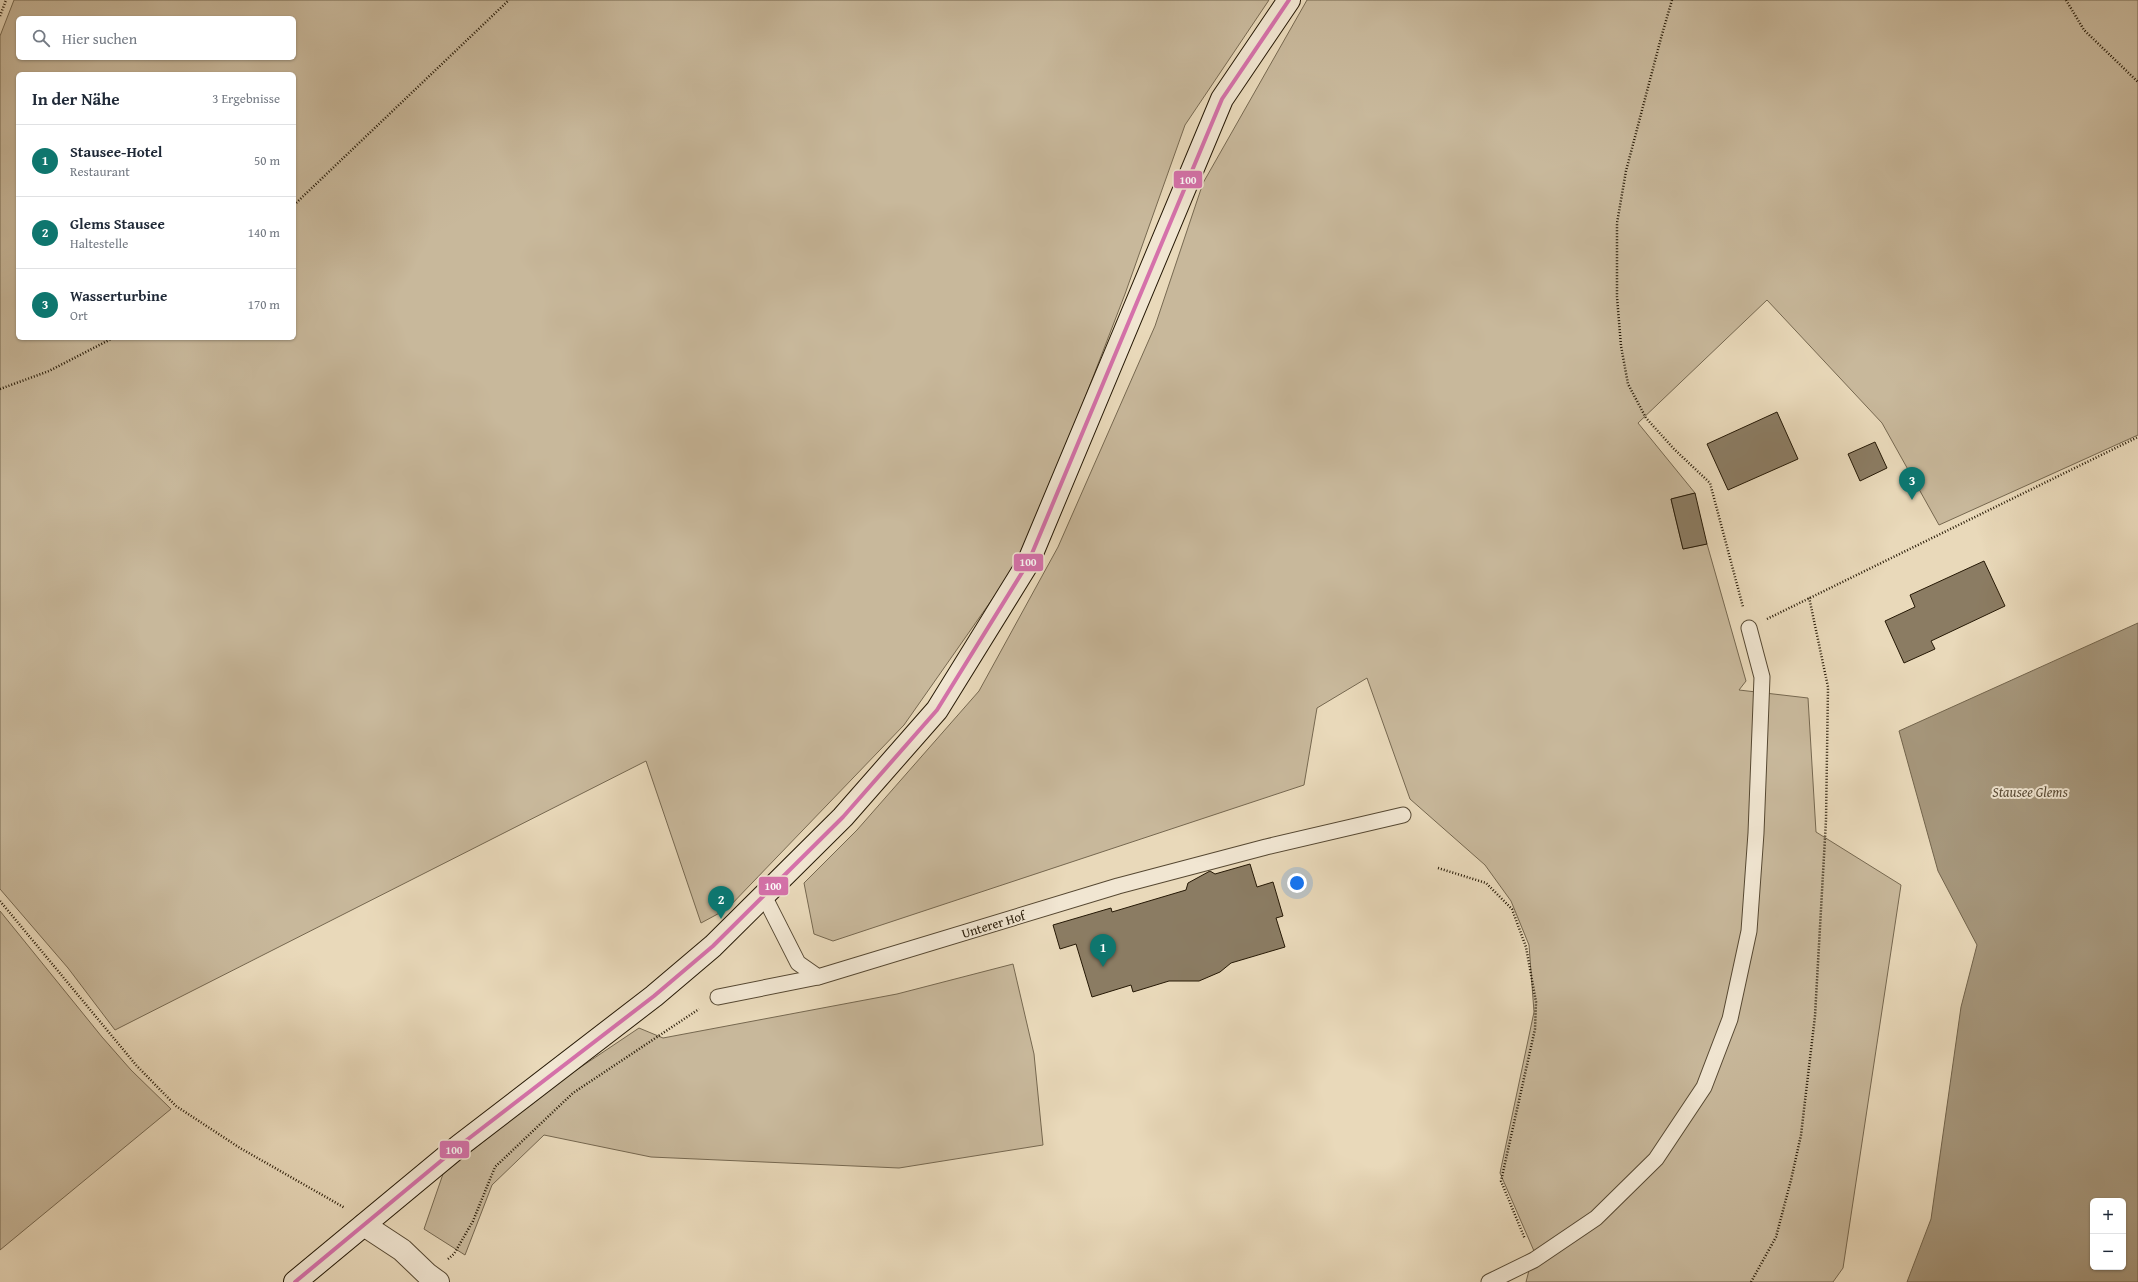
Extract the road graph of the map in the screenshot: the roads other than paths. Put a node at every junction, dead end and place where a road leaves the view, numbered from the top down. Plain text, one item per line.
1 (1289, 0) edge
2 (1749, 628) road end
3 (1403, 815) dead end
4 (764, 896) junction
5 (818, 977) junction
6 (718, 997) road end
7 (364, 1225) junction
8 (430, 1279) edge
9 (295, 1282) edge
10 (1490, 1282) edge

1 - 4 street
2 - 10 lane
3 - 5 lane, Unterer Hof
4 - 5 lane
4 - 7 street
5 - 6 lane, Unterer Hof
7 - 8 street
7 - 9 street

